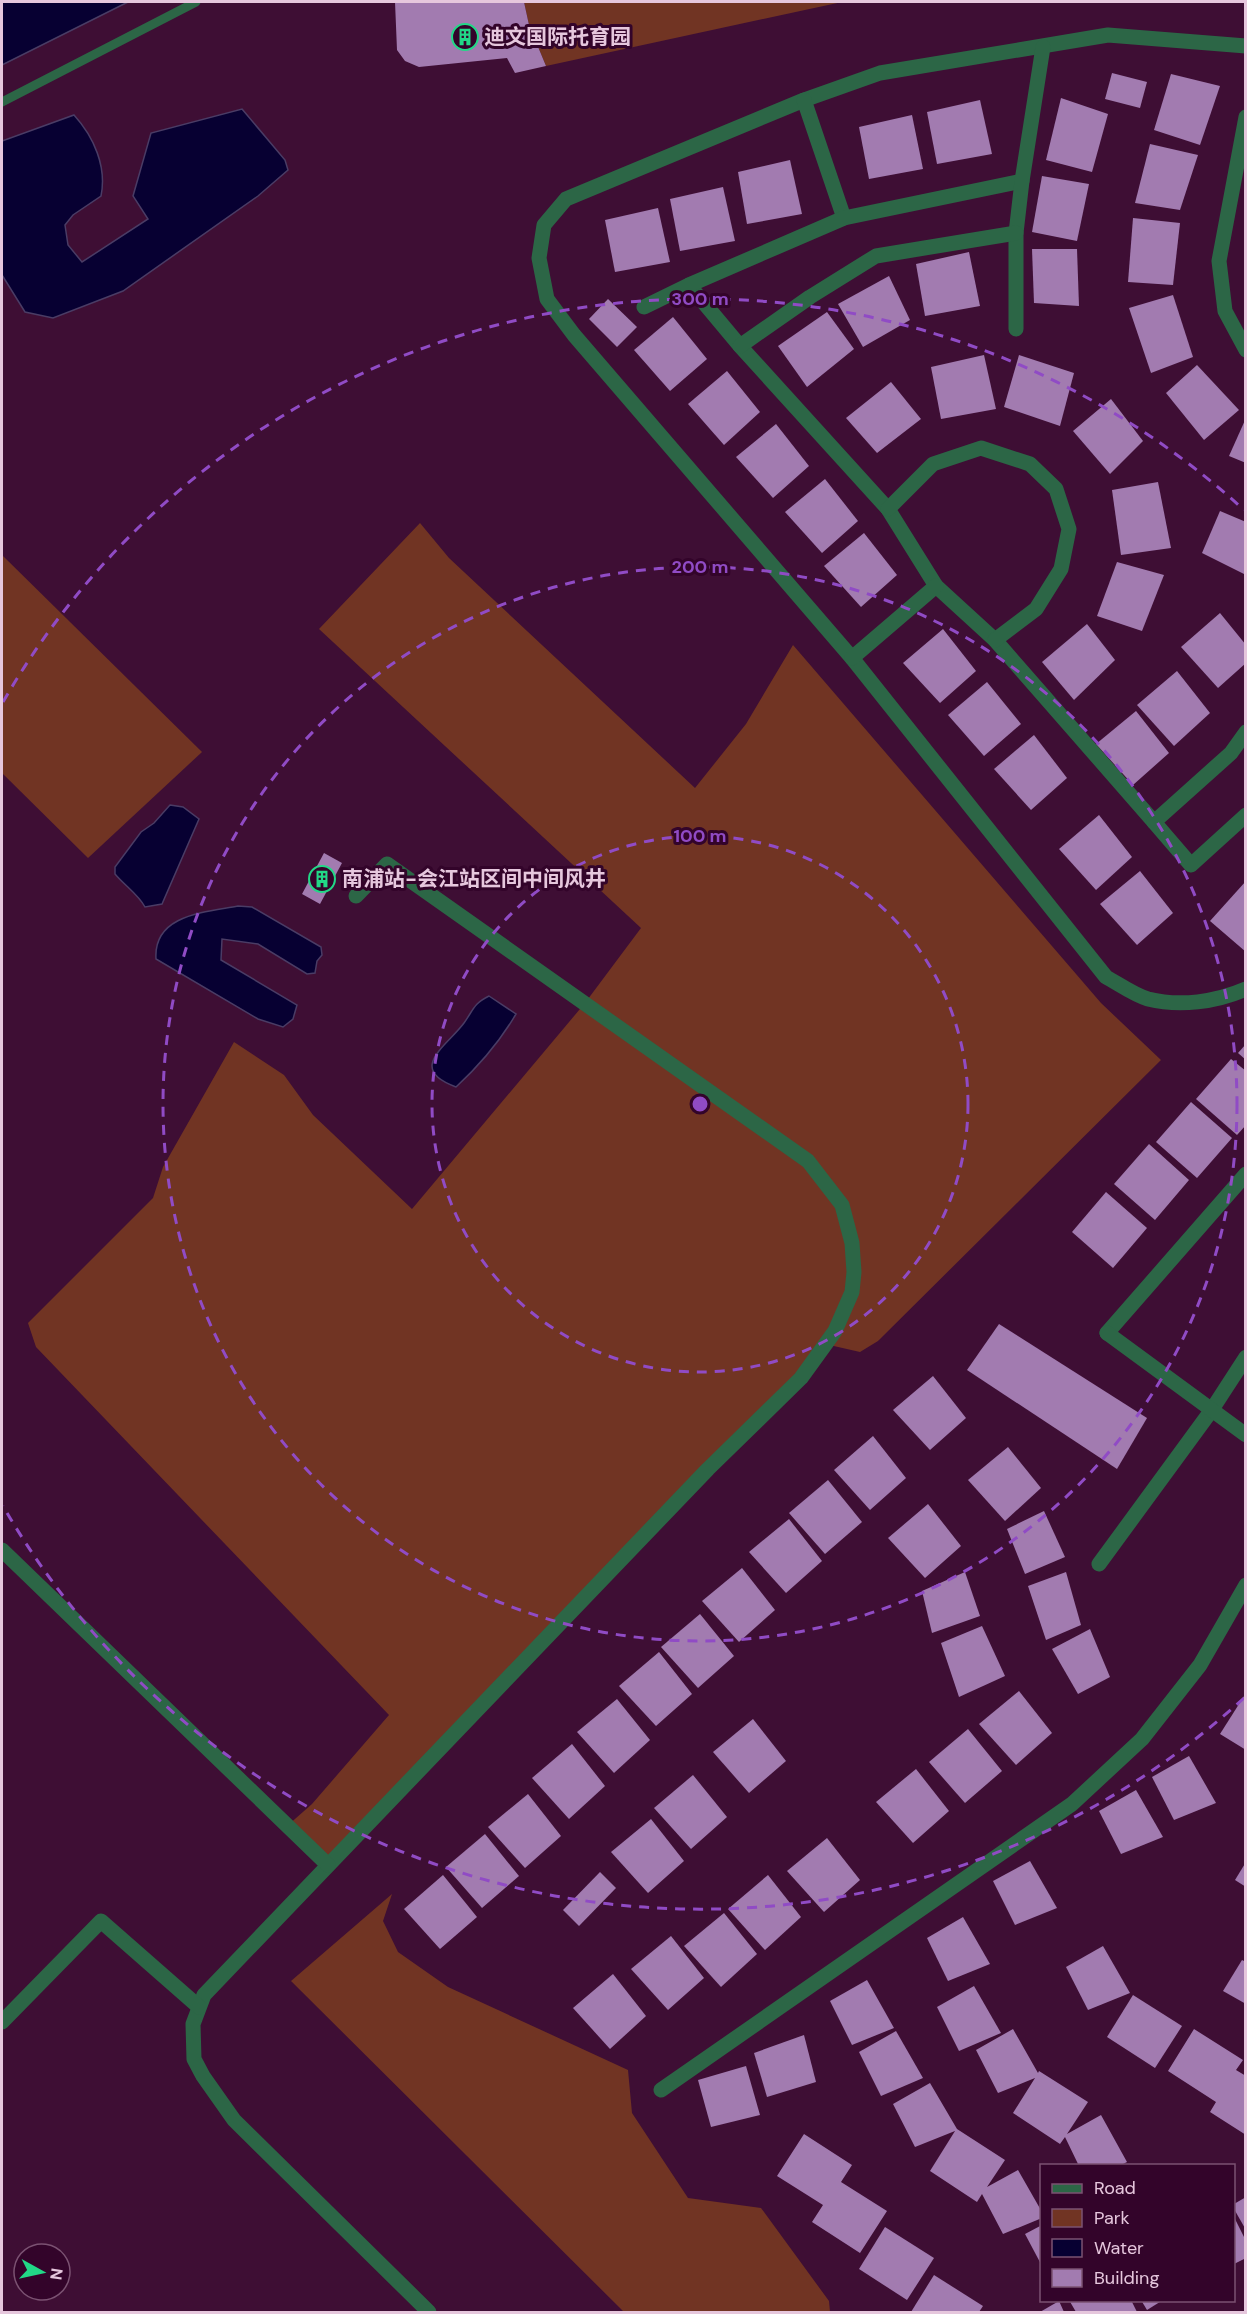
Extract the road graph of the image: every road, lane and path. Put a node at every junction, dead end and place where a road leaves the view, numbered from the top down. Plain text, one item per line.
1 (196, 2) edge
2 (1043, 46) junction
3 (1245, 46) edge
4 (804, 100) junction
5 (2, 102) edge
6 (1245, 117) edge
7 (1240, 177) edge
8 (1022, 181) junction
9 (844, 218) junction
10 (1016, 233) junction
11 (689, 285) junction
12 (644, 308) dead end
13 (1016, 329) dead end
14 (740, 346) junction
15 (1245, 350) edge
16 (888, 509) junction
17 (936, 586) junction
18 (995, 640) junction
19 (852, 658) junction
20 (1245, 732) edge
21 (1245, 815) edge
22 (1155, 822) junction
23 (356, 896) dead end
24 (1245, 988) edge
25 (1245, 1173) edge
26 (1245, 1357) edge
27 (1211, 1411) junction
28 (1245, 1435) edge
29 (2, 1550) edge
30 (1100, 1564) dead end
31 (1245, 1585) edge
32 (328, 1866) junction
33 (199, 2007) junction
34 (2, 2022) edge
35 (661, 2090) dead end
36 (429, 2313) edge

1 - 5 lane
2 - 3 street
2 - 4 street
2 - 8 street
4 - 9 street
4 - 19 street
6 - 7 street
7 - 15 street
8 - 9 street
8 - 10 street
9 - 11 street
10 - 13 street
10 - 14 street
11 - 12 street
11 - 14 street
14 - 16 street
16 - 17 street
16 - 18 street
17 - 18 street
17 - 19 street
18 - 22 street
19 - 24 street
20 - 22 street
21 - 22 street
23 - 32 street
25 - 27 street
26 - 27 street
27 - 28 street
27 - 30 street
29 - 32 street
31 - 35 street
32 - 33 street
33 - 34 street
33 - 36 street

